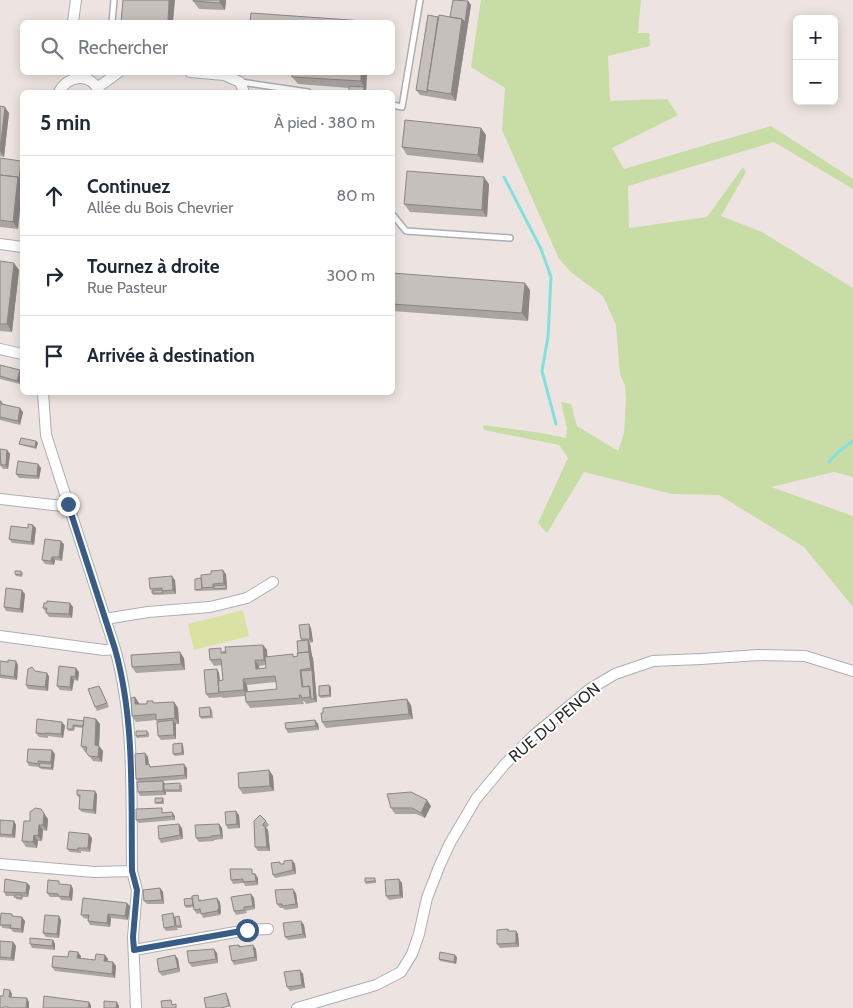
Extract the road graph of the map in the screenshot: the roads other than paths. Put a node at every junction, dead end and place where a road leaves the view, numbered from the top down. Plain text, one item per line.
1 (76, 0) edge
2 (114, 0) edge
3 (420, 0) edge
4 (72, 20) edge
5 (112, 20) edge
6 (116, 75) edge
7 (224, 75) edge
8 (72, 76) edge
9 (240, 82) junction
10 (61, 90) edge
11 (98, 90) edge
12 (243, 90) edge
13 (294, 90) edge
14 (395, 106) edge
15 (395, 218) edge
16 (510, 238) dead end
17 (0, 244) edge
18 (20, 247) edge
19 (0, 349) edge
20 (20, 354) edge
21 (42, 395) edge
22 (0, 499) edge
23 (68, 504) junction
24 (273, 582) dead end
25 (105, 619) junction
26 (0, 636) edge
27 (115, 649) junction
28 (853, 671) edge
29 (0, 864) edge
30 (132, 871) junction
31 (268, 929) dead end
32 (134, 950) junction
33 (136, 1008) edge
34 (297, 1008) edge

1 - 4 street
2 - 5 lane
3 - 14 lane
6 - 11 street
7 - 9 street
8 - 10 street
8 - 11 street
9 - 12 street
9 - 13 lane
15 - 16 lane
17 - 18 street
19 - 20 street
21 - 23 street
22 - 23 street
23 - 25 street
24 - 25 street
25 - 27 street
26 - 27 street
27 - 30 street
28 - 34 street, RUE DU PENON
29 - 30 street
30 - 32 street
31 - 32 street
32 - 33 street

